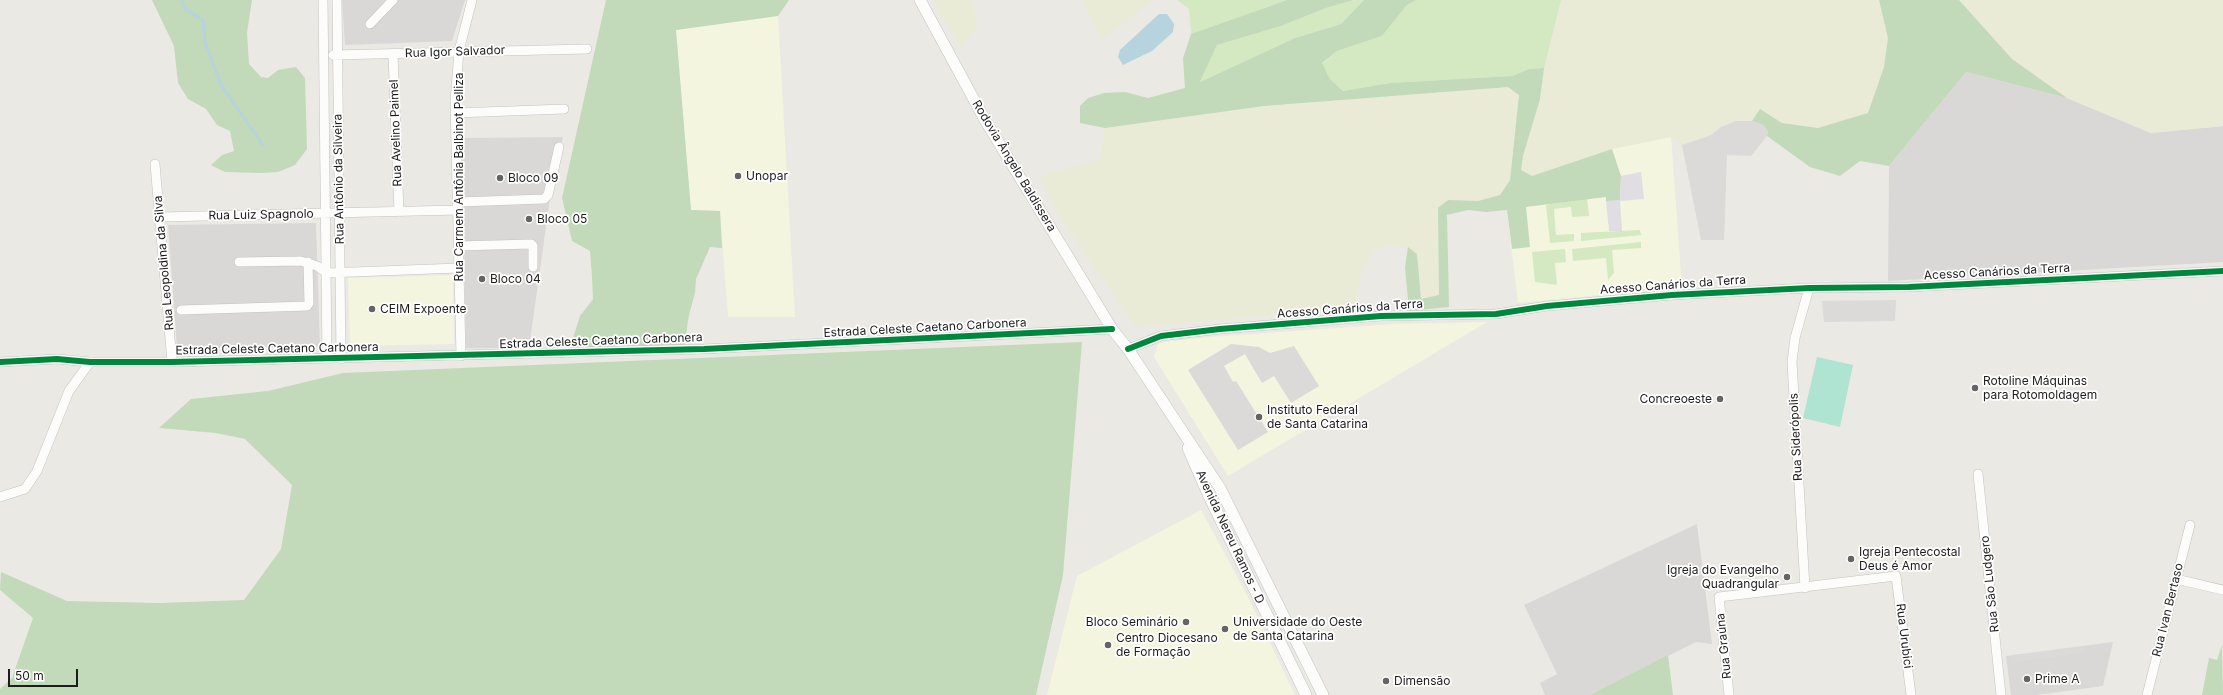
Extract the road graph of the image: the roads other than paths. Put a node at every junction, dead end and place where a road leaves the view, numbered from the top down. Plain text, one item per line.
1 (323, 0) edge
2 (336, 0) edge
3 (393, 0) edge
4 (472, 0) edge
5 (920, 0) edge
6 (370, 24) dead end
7 (587, 49) dead end
8 (459, 51) junction
9 (393, 54) junction
10 (323, 55) junction
11 (337, 55) junction
12 (564, 109) dead end
13 (456, 113) junction
14 (559, 147) dead end
15 (155, 164) dead end
16 (458, 206) junction
17 (399, 212) junction
18 (326, 214) junction
19 (339, 214) junction
20 (160, 217) junction
21 (458, 246) junction
22 (239, 262) dead end
23 (308, 262) junction
24 (534, 266) dead end
25 (459, 268) junction
26 (2223, 271) edge
27 (327, 272) junction
28 (340, 272) junction
29 (1809, 288) junction
30 (181, 310) dead end
31 (1112, 329) junction
32 (1128, 349) junction
33 (461, 356) junction
34 (327, 358) junction
35 (341, 359) junction
36 (0, 362) edge
37 (90, 362) junction
38 (172, 362) junction
39 (1176, 420) junction
40 (1978, 474) dead end
41 (0, 497) edge
42 (2190, 525) dead end
43 (2176, 579) junction
44 (1805, 588) junction
45 (2223, 590) edge
46 (1306, 695) edge
47 (1323, 695) edge
48 (1729, 695) edge
49 (1911, 695) edge
50 (2001, 695) edge
51 (2147, 695) edge

1 - 10 street, Rua Antônio da Silveira
2 - 11 street, Rua Antônio da Silveira
3 - 6 street
4 - 8 street, Rua Carmem Antônia Balbinot Pelliza
5 - 31 street, Rodovia Ângelo Baldissera
7 - 8 street, Rua Igor Salvador
8 - 9 street, Rua Igor Salvador
8 - 13 street, Rua Carmem Antônia Balbinot Pelliza
9 - 11 street, Rua Igor Salvador
9 - 17 street, Rua Avelino Paimel
10 - 11 street, Rua Igor Salvador
10 - 18 street, Rua Antônio da Silveira
11 - 19 street, Rua Antônio da Silveira
12 - 13 street
13 - 16 street, Rua Carmem Antônia Balbinot Pelliza
14 - 16 street, Rua Luiz Spagnolo
15 - 20 street, Rua Leopoldina da Silva
16 - 17 street, Rua Luiz Spagnolo
16 - 21 street, Rua Carmem Antônia Balbinot Pelliza
17 - 19 street, Rua Luiz Spagnolo
18 - 19 street, Rua Luiz Spagnolo
18 - 20 street, Rua Luiz Spagnolo
18 - 27 street, Rua Antônio da Silveira
19 - 28 street, Rua Antônio da Silveira
20 - 38 street, Rua Leopoldina da Silva
21 - 24 street
21 - 25 street, Rua Carmem Antônia Balbinot Pelliza
22 - 23 street
23 - 27 street
23 - 30 street
25 - 28 street
25 - 33 street, Rua Carmem Antônia Balbinot Pelliza
26 - 29 street, Acesso Canários da Terra
27 - 28 street
27 - 34 street, Rua Antônio da Silveira
28 - 35 street, Rua Antônio da Silveira
29 - 32 street, Acesso Canários da Terra
29 - 44 street, Rua Siderópolis
31 - 32 street, Avenida Nereu Ramos - D
31 - 33 street, Estrada Celeste Caetano Carbonera
32 - 39 street, Avenida Nereu Ramos - D
33 - 35 street, Estrada Celeste Caetano Carbonera
34 - 35 street, Estrada Celeste Caetano Carbonera
34 - 38 street, Estrada Celeste Caetano Carbonera
36 - 37 street, Estrada Celeste Caetano Carbonera
37 - 38 street, Estrada Celeste Caetano Carbonera
37 - 41 street
39 - 46 street, Avenida Nereu Ramos - D
39 - 47 street, Avenida Nereu Ramos - D
40 - 50 street, Rua São Ludgero
42 - 43 street, Rua Ivan Bertaso
43 - 45 street
43 - 51 street, Rua Ivan Bertaso
44 - 48 street, Rua Graúna
44 - 49 street, Rua Urubici

